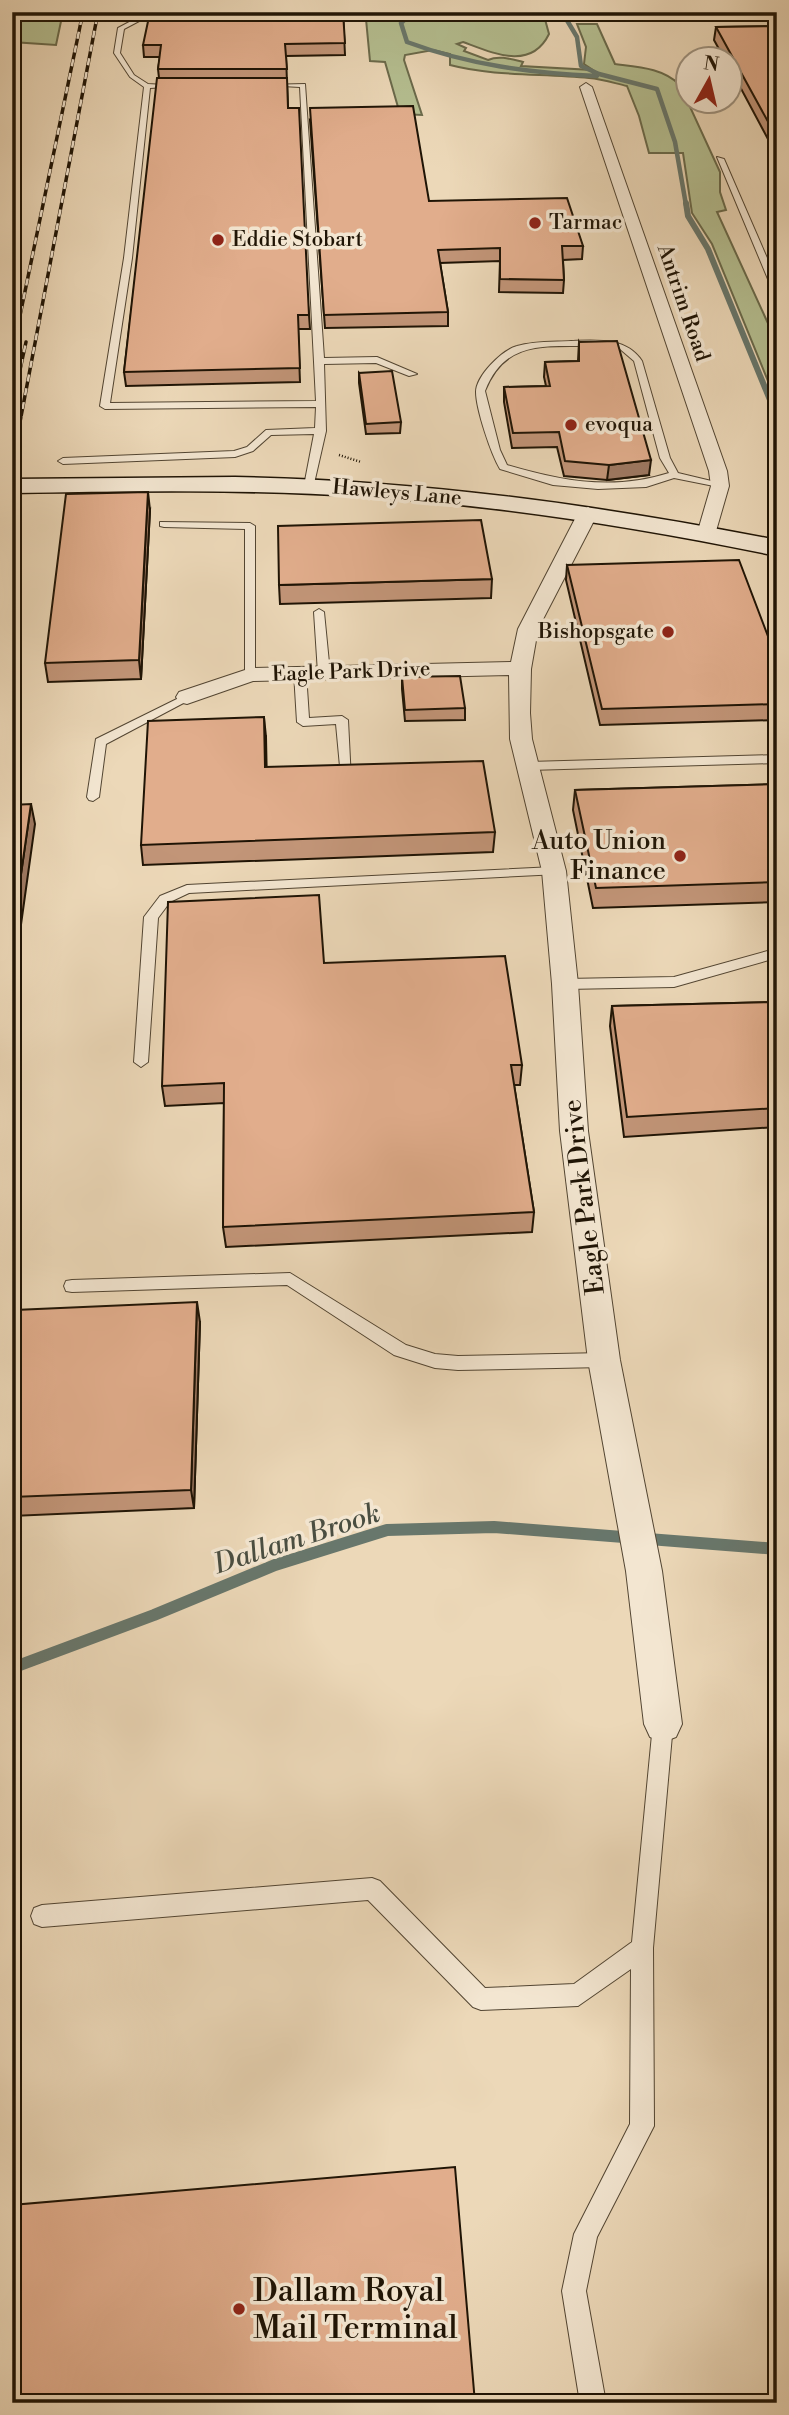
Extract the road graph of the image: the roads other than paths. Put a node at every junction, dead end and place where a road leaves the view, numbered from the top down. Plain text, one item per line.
1 (139, 12) edge
2 (251, 85) edge
3 (147, 86) junction
4 (186, 86) edge
5 (586, 87) dead end
6 (720, 159) dead end
7 (777, 290) edge
8 (318, 361) junction
9 (412, 374) dead end
10 (320, 404) junction
11 (321, 431) junction
12 (63, 461) dead end
13 (674, 475) junction
14 (12, 486) edge
15 (309, 486) junction
16 (720, 486) junction
17 (588, 513) junction
18 (164, 524) dead end
19 (707, 534) junction
20 (777, 548) edge
21 (319, 612) edge
22 (520, 669) junction
23 (300, 673) junction
24 (324, 673) junction
25 (251, 675) junction
26 (187, 697) joint
27 (777, 759) edge
28 (529, 766) junction
29 (347, 777) edge
30 (93, 797) dead end
31 (554, 871) junction
32 (771, 956) dead end
33 (565, 984) junction
34 (141, 1062) dead end
35 (72, 1286) dead end
36 (604, 1360) junction
37 (663, 1724) joint
38 (42, 1916) dead end
39 (642, 1948) junction
40 (593, 2403) edge

1 - 3 lane
2 - 8 lane
3 - 4 lane
3 - 10 lane
5 - 16 street, Antrim Road
6 - 7 lane
8 - 9 lane
8 - 10 lane
10 - 11 lane
11 - 12 lane
11 - 15 lane
13 - 13 lane
13 - 16 lane
14 - 15 street, Hawleys Lane
15 - 17 street, Hawleys Lane
16 - 19 street, Antrim Road
17 - 19 street, Hawleys Lane
17 - 22 street, Eagle Park Drive
18 - 25 lane
19 - 20 street, Hawleys Lane
21 - 24 lane
22 - 24 street, Eagle Park Drive
22 - 28 street, Eagle Park Drive
23 - 24 street, Eagle Park Drive
23 - 25 street, Eagle Park Drive
23 - 29 lane
25 - 26 street, Eagle Park Drive
26 - 30 lane
27 - 28 lane
28 - 31 street, Eagle Park Drive
31 - 33 street, Eagle Park Drive
31 - 34 lane
32 - 33 lane
33 - 36 street, Eagle Park Drive
35 - 36 lane
36 - 37 street, Eagle Park Drive
37 - 39 lane
38 - 39 lane
39 - 40 lane

